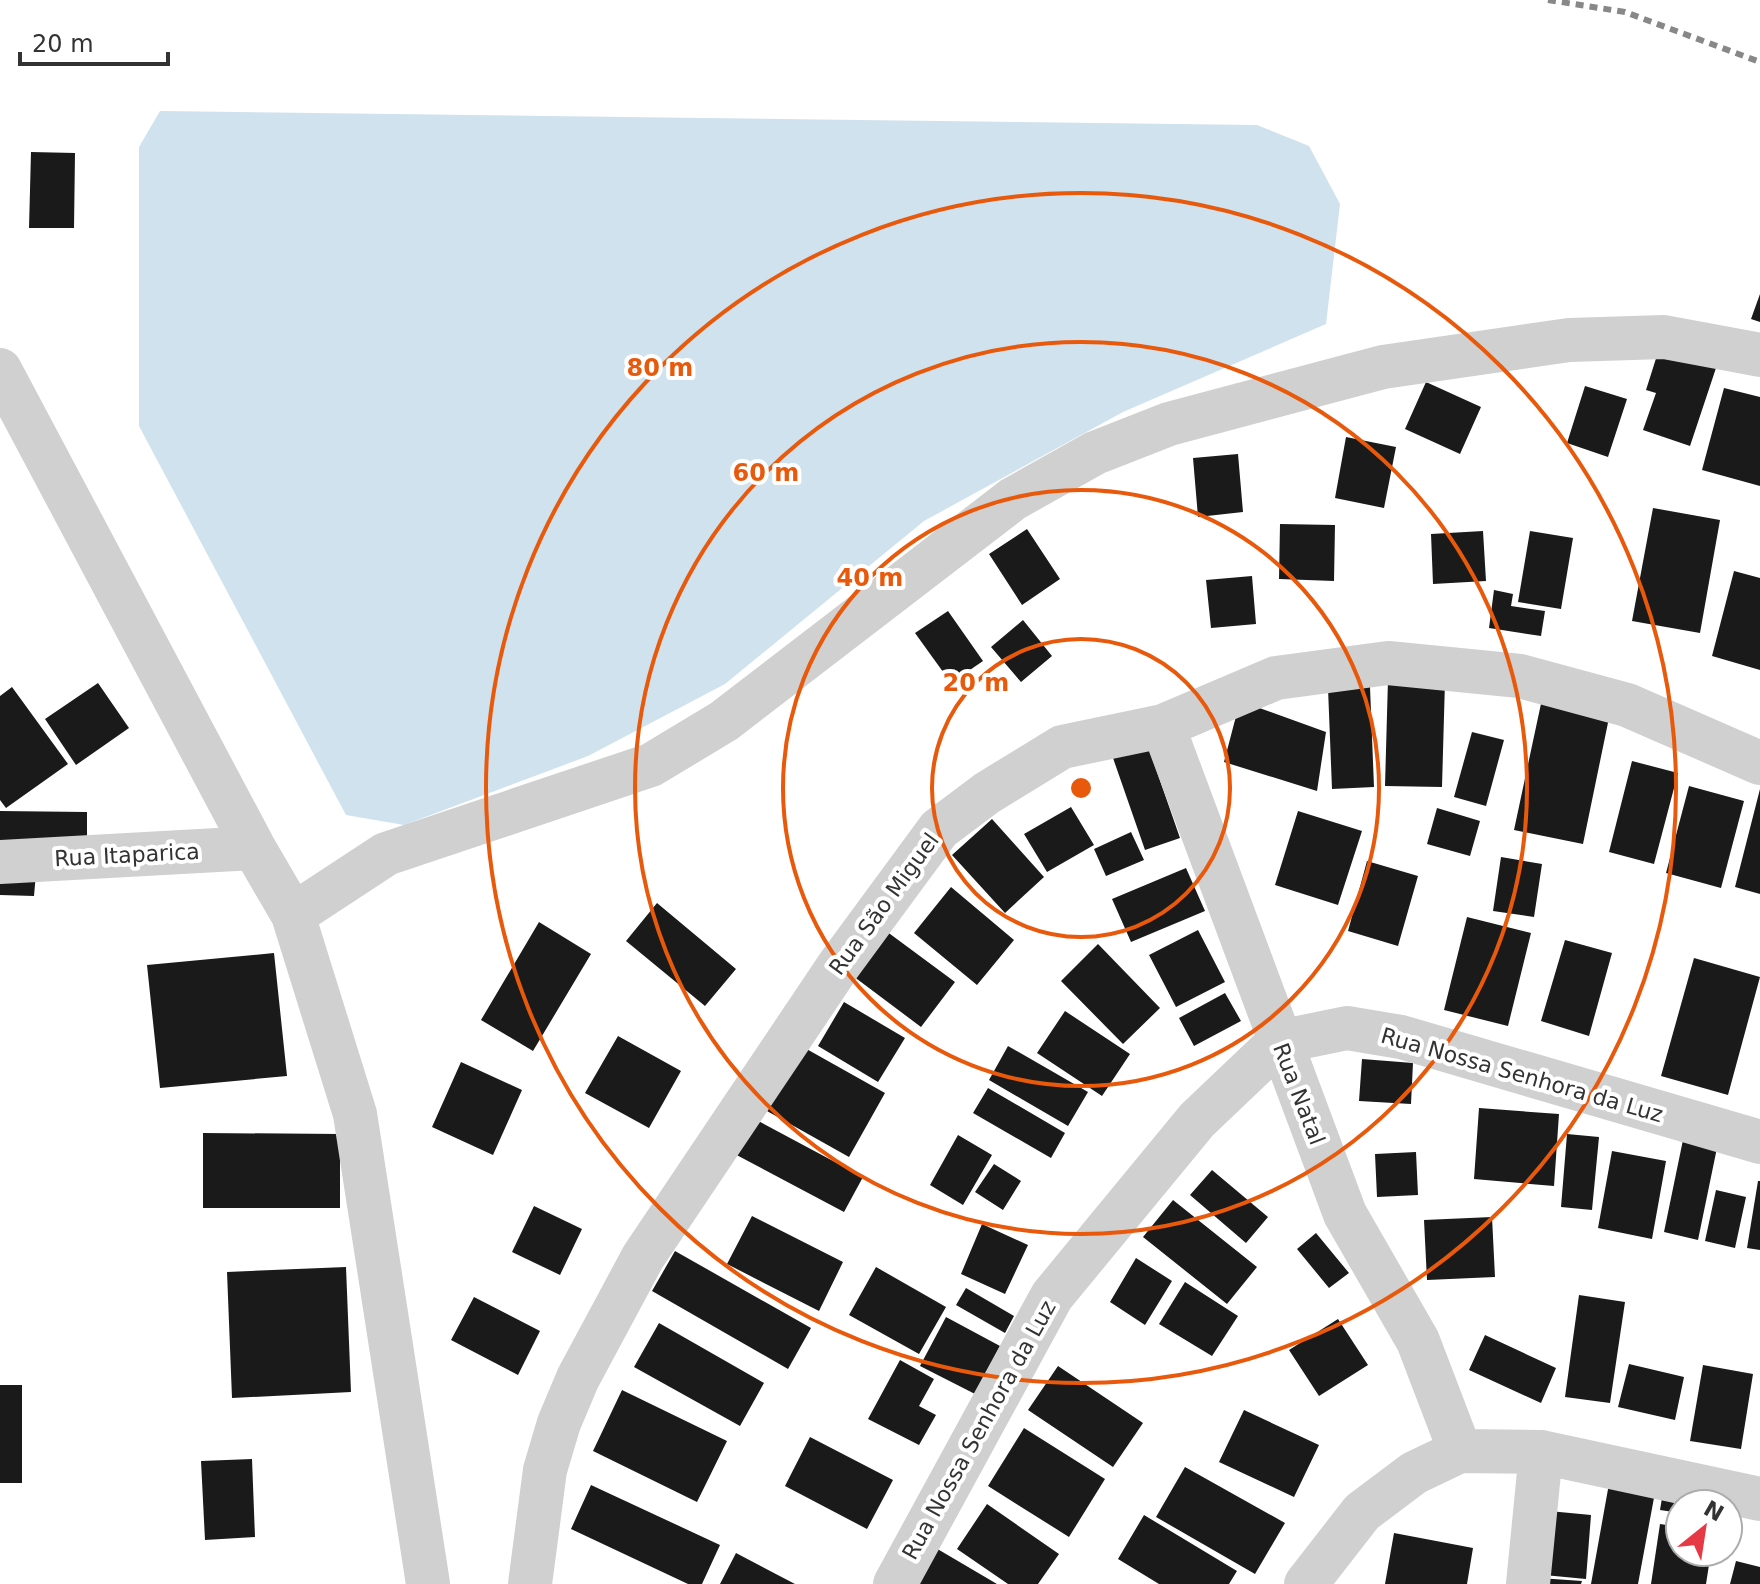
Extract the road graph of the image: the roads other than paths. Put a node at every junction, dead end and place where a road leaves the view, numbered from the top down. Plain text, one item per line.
1 (1760, 355) edge
2 (0, 370) edge
3 (1163, 726) junction
4 (1760, 763) edge
5 (254, 848) junction
6 (0, 862) edge
7 (293, 915) junction
8 (1279, 1042) junction
9 (1760, 1142) edge
10 (1460, 1451) junction
11 (1541, 1452) junction
12 (1760, 1499) edge
13 (428, 1584) edge
14 (530, 1584) edge
15 (895, 1584) edge
16 (1306, 1584) edge
17 (1528, 1584) edge

1 - 7 street
2 - 5 street
3 - 4 street, Rua São Miguel
3 - 8 street, Rua Natal
3 - 14 street, Rua São Miguel
5 - 6 street, Rua Itaparica
5 - 7 street
7 - 13 street
8 - 9 street, Rua Nossa Senhora da Luz
8 - 10 street, Rua Natal
8 - 15 street, Rua Nossa Senhora da Luz
10 - 11 street
10 - 16 street
11 - 12 street
11 - 17 street

